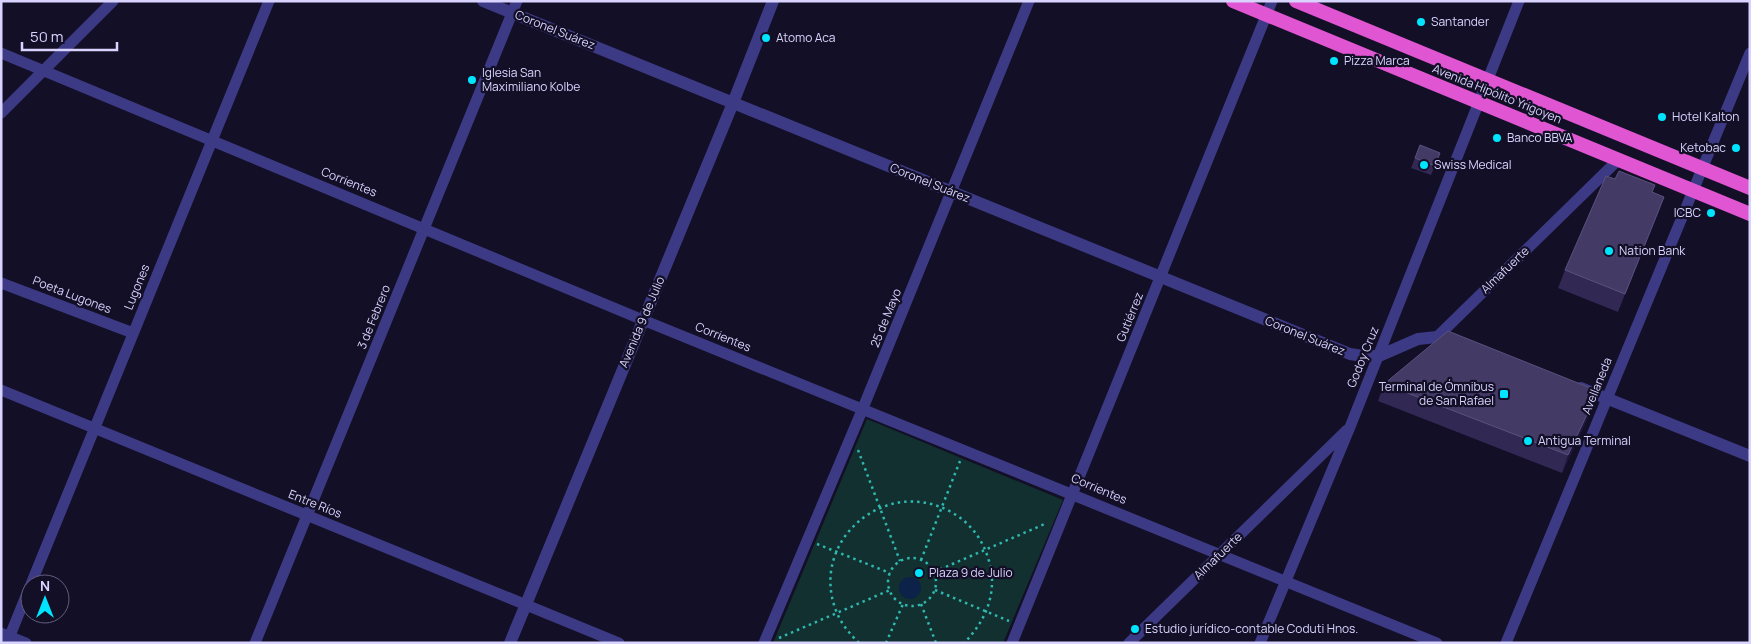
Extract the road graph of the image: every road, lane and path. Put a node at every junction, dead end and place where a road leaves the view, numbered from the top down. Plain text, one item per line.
1 (113, 1) edge
2 (268, 1) edge
3 (484, 1) edge
4 (774, 1) edge
5 (1029, 1) edge
6 (1233, 1) edge
7 (1272, 1) edge
8 (1296, 1) edge
9 (1519, 1) edge
10 (515, 7) edge
11 (1267, 15) junction
12 (1, 53) edge
13 (1750, 53) edge
14 (44, 70) junction
15 (1487, 80) junction
16 (1478, 102) junction
17 (733, 103) junction
18 (1, 113) edge
19 (212, 141) junction
20 (1618, 160) junction
21 (1701, 168) junction
22 (1750, 188) edge
23 (1692, 190) junction
24 (952, 192) junction
25 (1750, 214) edge
26 (426, 228) junction
27 (1161, 277) junction
28 (1, 282) edge
29 (644, 320) junction
30 (133, 333) junction
31 (1437, 337) junction
32 (1467, 343) edge
33 (1379, 356) junction
34 (1566, 382) edge
35 (1, 390) edge
36 (1607, 398) junction
37 (863, 408) junction
38 (1350, 427) junction
39 (94, 428) junction
40 (856, 445) dead end
41 (1750, 456) edge
42 (961, 458) dead end
43 (1073, 494) junction
44 (942, 506) junction
45 (880, 507) junction
46 (307, 515) junction
47 (1054, 520) dead end
48 (815, 544) dead end
49 (986, 549) junction
50 (836, 552) junction
51 (1219, 555) junction
52 (921, 560) junction
53 (900, 561) junction
54 (934, 572) junction
55 (890, 573) junction
56 (34, 574) edge
57 (1286, 582) junction
58 (890, 590) junction
59 (935, 590) junction
60 (526, 604) junction
61 (903, 604) junction
62 (920, 604) junction
63 (20, 607) edge
64 (987, 612) junction
65 (837, 613) junction
66 (1012, 622) dead end
67 (6, 637) edge
68 (769, 641) edge
69 (26, 643) edge
70 (256, 643) edge
71 (510, 643) edge
72 (618, 643) edge
73 (859, 643) edge
74 (886, 643) edge
75 (936, 643) edge
76 (964, 643) edge
77 (1012, 643) edge
78 (1129, 643) edge
79 (1260, 643) edge
80 (1437, 643) edge
81 (1506, 643) edge

1 - 14 street
2 - 19 street, Lugones
3 - 10 street, Coronel Suárez
4 - 17 street, Avenida 9 de Julio
5 - 24 street, 25 de Mayo
6 - 11 highway, Avenida Hipólito Yrigoyen
7 - 11 street, Gutiérrez
8 - 15 highway, Avenida Hipólito Yrigoyen
9 - 15 street, Godoy Cruz
10 - 17 street, Coronel Suárez
10 - 26 street, 3 de Febrero
11 - 16 highway, Avenida Hipólito Yrigoyen
11 - 27 street, Gutiérrez
12 - 14 street, Corrientes
13 - 21 street, Avellaneda
14 - 18 street
14 - 19 street, Corrientes
15 - 16 street, Godoy Cruz
15 - 21 highway, Avenida Hipólito Yrigoyen
16 - 20 highway, Avenida Hipólito Yrigoyen
16 - 33 street, Godoy Cruz
17 - 24 street, Coronel Suárez
17 - 29 street, Avenida 9 de Julio
19 - 26 street, Corrientes
19 - 30 street, Lugones
20 - 23 highway, Avenida Hipólito Yrigoyen
20 - 31 street, Almafuerte
21 - 22 highway, Avenida Hipólito Yrigoyen
21 - 23 street, Avellaneda
23 - 25 highway, Avenida Hipólito Yrigoyen
23 - 36 street, Avellaneda
24 - 27 street, Coronel Suárez
24 - 37 street, 25 de Mayo
26 - 29 street, Corrientes
26 - 46 street, 3 de Febrero
27 - 33 street, Coronel Suárez
27 - 43 street, Gutiérrez
28 - 30 street, Poeta Lugones
29 - 37 street, Corrientes
29 - 60 street, Avenida 9 de Julio
30 - 39 street, Lugones
31 - 32 street
31 - 33 street
33 - 38 street, Godoy Cruz
34 - 36 street
35 - 39 street, Entre Ríos
36 - 41 street
36 - 81 street, Avellaneda
37 - 43 street, Corrientes
37 - 68 street, 25 de Mayo
38 - 51 street, Almafuerte
38 - 57 street, Godoy Cruz
39 - 46 street, Entre Ríos
39 - 56 street, Lugones
40 - 45 path
42 - 44 path
43 - 51 street, Corrientes
43 - 77 street, Gutiérrez
44 - 45 path
44 - 49 path
44 - 52 path
45 - 50 path
45 - 53 path
46 - 60 street, Entre Ríos
46 - 70 street, 3 de Febrero
47 - 49 path
48 - 50 path
49 - 54 path
49 - 64 path
50 - 55 path
50 - 65 path
51 - 57 street, Corrientes
51 - 78 street, Almafuerte
52 - 53 path
52 - 54 path
53 - 55 path
54 - 59 path
55 - 58 path
57 - 79 street, Godoy Cruz
57 - 80 street, Corrientes
58 - 61 path
58 - 65 path
59 - 62 path
59 - 64 path
60 - 71 street, Avenida 9 de Julio
60 - 72 street, Entre Ríos
61 - 62 path
61 - 74 path
62 - 75 path
63 - 67 street, Lugones
64 - 66 path
64 - 76 path
65 - 68 path
65 - 73 path
67 - 69 street

